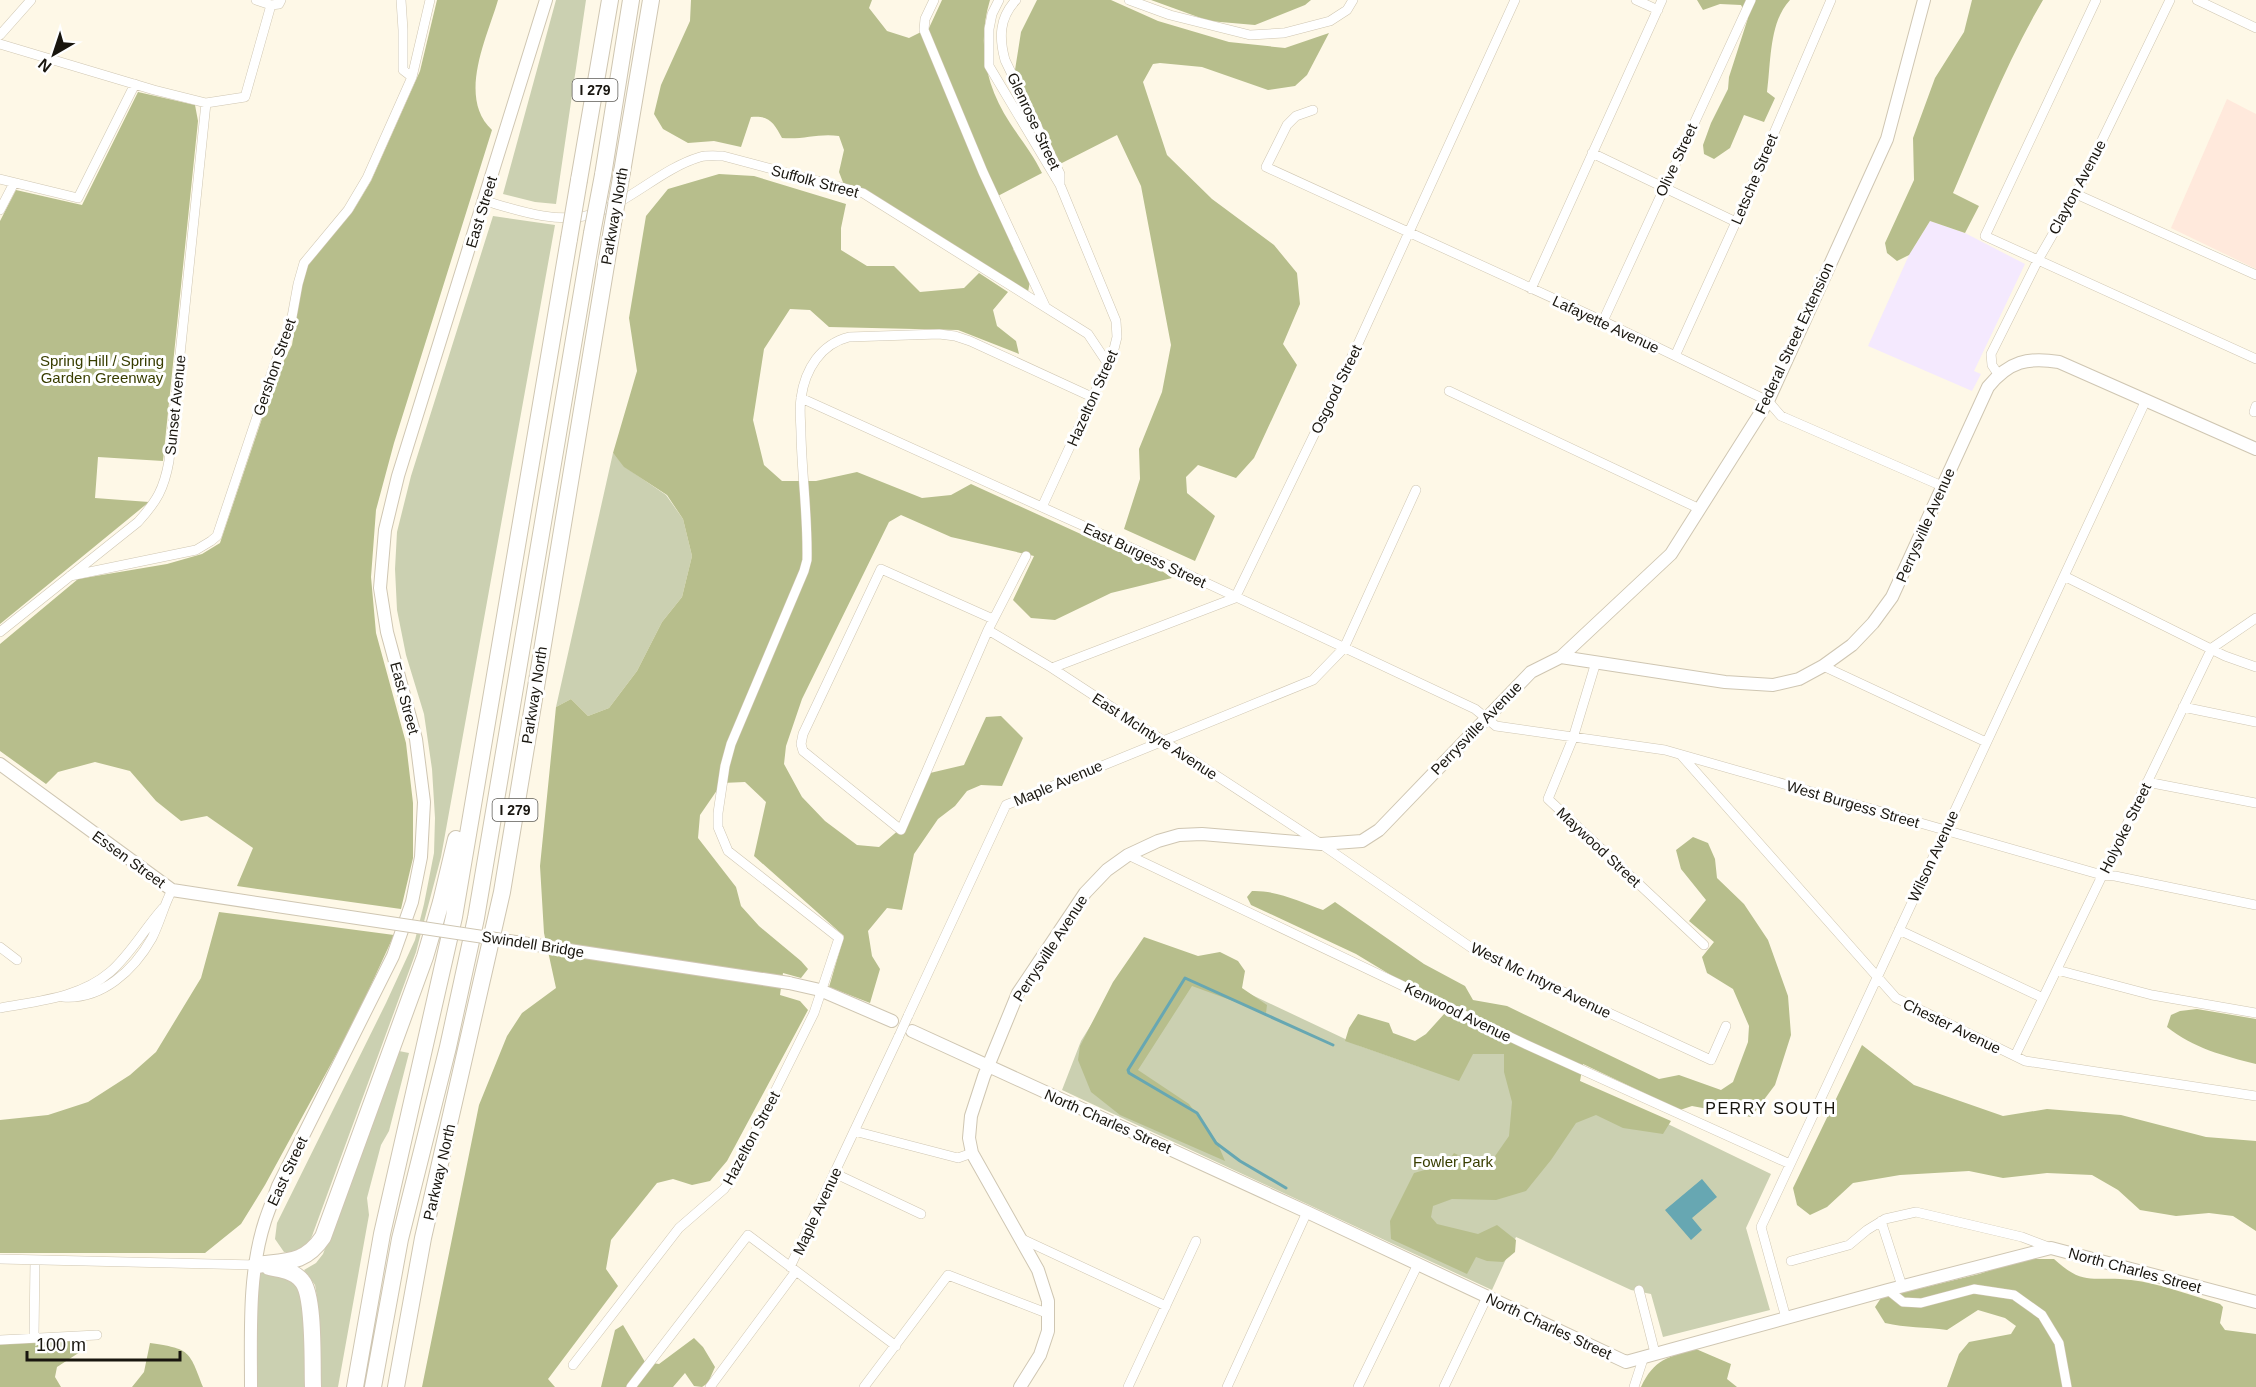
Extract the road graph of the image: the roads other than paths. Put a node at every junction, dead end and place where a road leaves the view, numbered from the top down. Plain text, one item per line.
1 (31, 0) edge
2 (256, 0) edge
3 (281, 0) edge
4 (401, 0) edge
5 (430, 0) edge
6 (546, 0) edge
7 (610, 0) edge
8 (631, 0) edge
9 (651, 0) edge
10 (934, 0) edge
11 (999, 0) edge
12 (1016, 0) edge
13 (1129, 0) edge
14 (1353, 0) edge
15 (1515, 0) edge
16 (1636, 0) edge
17 (1662, 0) edge
18 (1751, 0) edge
19 (1831, 0) edge
20 (1924, 0) edge
21 (2096, 0) edge
22 (2170, 0) edge
23 (2197, 0) edge
24 (271, 5) junction
25 (1658, 10) junction
26 (2256, 28) edge
27 (0, 35) edge
28 (0, 44) edge
29 (412, 77) junction
30 (135, 84) junction
31 (206, 103) junction
32 (1314, 110) dead end
33 (1592, 153) junction
34 (0, 179) edge
35 (14, 183) junction
36 (1060, 185) junction
37 (1663, 188) junction
38 (2076, 194) junction
39 (485, 201) junction
40 (0, 210) edge
41 (1736, 222) junction
42 (1409, 233) junction
43 (2037, 260) junction
44 (2256, 275) edge
45 (1531, 289) junction
46 (1045, 306) junction
47 (1602, 321) junction
48 (1675, 356) junction
49 (2256, 359) edge
50 (1108, 364) junction
51 (1998, 374) junction
52 (1449, 391) dead end
53 (1092, 397) junction
54 (801, 398) junction
55 (2146, 400) junction
56 (1768, 401) junction
57 (2256, 449) edge
58 (1942, 486) junction
59 (1416, 490) dead end
60 (1042, 507) junction
61 (1701, 509) junction
62 (1026, 556) dead end
63 (70, 576) junction
64 (2064, 576) junction
65 (1235, 598) junction
66 (2256, 618) edge
67 (993, 619) junction
68 (988, 630) junction
69 (0, 633) edge
70 (1344, 648) junction
71 (2212, 648) junction
72 (1561, 657) junction
73 (1596, 662) junction
74 (1823, 666) junction
75 (2256, 667) edge
76 (1052, 668) junction
77 (2183, 706) junction
78 (1486, 718) junction
79 (2256, 722) edge
80 (484, 734) junction
81 (1573, 738) junction
82 (1161, 741) junction
83 (1986, 742) junction
84 (1681, 755) junction
85 (0, 764) edge
86 (2147, 782) junction
87 (2256, 803) edge
88 (1945, 830) junction
89 (1321, 844) junction
90 (1128, 855) junction
91 (2102, 875) junction
92 (172, 890) junction
93 (2256, 905) edge
94 (277, 906) joint
95 (1899, 930) junction
96 (1704, 945) dead end
97 (0, 947) edge
98 (17, 960) dead end
99 (2056, 970) junction
100 (1877, 976) junction
101 (820, 990) junction
102 (2043, 998) junction
103 (0, 1008) edge
104 (2256, 1013) edge
105 (892, 1021) dead end
106 (1726, 1026) dead end
107 (912, 1031) dead end
108 (2015, 1056) junction
109 (988, 1066) junction
110 (2256, 1096) edge
111 (854, 1131) junction
112 (972, 1153) junction
113 (1790, 1164) junction
114 (834, 1173) junction
115 (1307, 1212) junction
116 (921, 1214) dead end
117 (1881, 1221) junction
118 (1020, 1238) junction
119 (1197, 1242) dead end
120 (2051, 1248) junction
121 (0, 1259) edge
122 (35, 1260) junction
123 (1791, 1261) dead end
124 (1418, 1264) junction
125 (256, 1265) junction
126 (793, 1269) junction
127 (1902, 1286) junction
128 (1639, 1290) dead end
129 (1888, 1290) junction
130 (1487, 1297) junction
131 (2256, 1302) edge
132 (1166, 1306) junction
133 (1049, 1314) junction
134 (1786, 1318) junction
135 (97, 1335) dead end
136 (34, 1337) junction
137 (0, 1340) edge
138 (896, 1346) junction
139 (1650, 1355) junction
140 (573, 1365) dead end
141 (251, 1387) edge
142 (313, 1387) edge
143 (355, 1387) edge
144 (373, 1387) edge
145 (396, 1387) edge
146 (631, 1387) edge
147 (710, 1387) edge
148 (864, 1387) edge
149 (1020, 1387) edge
150 (1128, 1387) edge
151 (1227, 1387) edge
152 (1358, 1387) edge
153 (1444, 1387) edge
154 (1634, 1387) edge
155 (2067, 1387) edge

1 - 27 street
2 - 24 street
3 - 24 street
4 - 29 street
5 - 29 street, Gershon Street
6 - 39 main road, East Street
7 - 80 highway, I 279, bridge
8 - 144 highway, bridge
9 - 145 highway, Parkway North / I 279, bridge
10 - 46 street
11 - 36 street, Glenrose Street
12 - 36 street, Glenrose Street
13 - 14 street
15 - 42 street, Osgood Street
16 - 25 street
17 - 25 street
18 - 37 street, Olive Street
19 - 41 street, Letsche Street
20 - 56 main road, Federal Street Extension
21 - 43 street
22 - 38 street, Clayton Avenue
23 - 26 street
24 - 31 street
25 - 33 street
28 - 30 street
29 - 63 street, Gershon Street
30 - 31 street
30 - 35 street
31 - 63 street, Sunset Avenue
32 - 42 street, Lafayette Avenue
33 - 37 street
33 - 45 street
34 - 35 street
35 - 40 street
36 - 50 street, Hazelton Street
37 - 41 street
37 - 47 street, Olive Street
38 - 43 street, Clayton Avenue
38 - 44 street
39 - 46 street, Suffolk Street
39 - 125 main road, East Street
41 - 48 street, Letsche Street
42 - 45 street, Lafayette Avenue
42 - 65 street, Osgood Street
43 - 49 street
43 - 51 street, Clayton Avenue
45 - 47 street, Lafayette Avenue
46 - 50 street, Suffolk Street
47 - 48 street, Lafayette Avenue
48 - 56 street, Lafayette Avenue
50 - 53 street, Hazelton Street
51 - 55 main road
51 - 58 main road, Perrysville Avenue
52 - 61 street
53 - 54 street
53 - 60 street, Hazelton Street
54 - 60 street, East Burgess Street
54 - 101 street, Hazelton Street
55 - 57 main road
55 - 64 street, Wilson Avenue
56 - 58 street, Lafayette Avenue
56 - 61 main road, Federal Street Extension
58 - 74 main road, Perrysville Avenue
59 - 70 street, Maple Avenue
60 - 65 street, East Burgess Street
61 - 72 main road, Federal Street Extension
62 - 67 street
63 - 69 street, Sunset Avenue
64 - 71 street
64 - 83 street, Wilson Avenue
65 - 70 street, East Burgess Street
65 - 76 street
66 - 71 street, Holyoke Street
67 - 68 street
67 - 68 street
68 - 76 street, East McIntyre Avenue
70 - 78 street, East Burgess Street
70 - 82 street, Maple Avenue
71 - 75 street
71 - 77 street, Holyoke Street
72 - 73 main road, Perrysville Avenue
72 - 78 main road, Perrysville Avenue
73 - 74 main road, Perrysville Avenue
73 - 81 street, Maywood Street
74 - 83 street
76 - 82 street, East McIntyre Avenue
77 - 79 street
77 - 86 street, Holyoke Street
78 - 81 street, West Burgess Street
78 - 89 main road, Perrysville Avenue
80 - 125 highway
80 - 143 highway, I 279
81 - 84 street, West Burgess Street
81 - 96 street, Maywood Street
82 - 89 street, East McIntyre Avenue
82 - 111 street, Maple Avenue, bridge
83 - 88 street, Wilson Avenue
84 - 88 street, West Burgess Street
84 - 100 street, Chester Avenue
85 - 92 main road, Essen Street
86 - 87 street
86 - 91 street, Holyoke Street
88 - 91 street, West Burgess Street
88 - 95 street, Wilson Avenue
89 - 90 main road, Perrysville Avenue
89 - 106 street, West Mc Intyre Avenue
90 - 109 main road, Perrysville Avenue
90 - 113 street, Kenwood Avenue
91 - 93 street, West Burgess Street
91 - 99 street, Holyoke Street
92 - 94 main road, Essen Street
92 - 103 street
94 - 101 main road, Swindell Bridge, bridge
95 - 100 street, Wilson Avenue
95 - 102 street
97 - 98 street
99 - 102 street, Holyoke Street
99 - 104 street
100 - 108 street, Chester Avenue
100 - 113 street, Wilson Avenue
101 - 105 main road
101 - 140 street, Hazelton Street
102 - 108 street, Holyoke Street
107 - 109 main road, North Charles Street
108 - 110 street, Chester Avenue
109 - 112 main road, Perrysville Avenue
109 - 115 main road, North Charles Street
111 - 112 street
111 - 114 street, Maple Avenue
112 - 118 main road, Perrysville Avenue
113 - 134 street, Wilson Avenue
114 - 116 street
114 - 126 street, Maple Avenue
115 - 124 main road, North Charles Street
115 - 151 street
117 - 120 street
117 - 123 street
117 - 127 street
118 - 132 street
118 - 133 main road, Perrysville Avenue
119 - 132 street
120 - 127 main road, North Charles Street
120 - 131 main road, North Charles Street
121 - 122 street
122 - 125 street
122 - 136 street
124 - 130 main road, North Charles Street
124 - 152 street
125 - 141 main road, East Street
125 - 142 highway
126 - 138 street
126 - 146 street
126 - 147 street, Maple Avenue
127 - 129 main road, North Charles Street
128 - 139 street
129 - 134 main road, North Charles Street
129 - 155 street
130 - 139 main road, North Charles Street
130 - 153 street
132 - 150 street
133 - 138 street
133 - 149 main road, Perrysville Avenue
134 - 139 main road, North Charles Street
135 - 136 street
136 - 137 street
138 - 148 street
139 - 154 street

